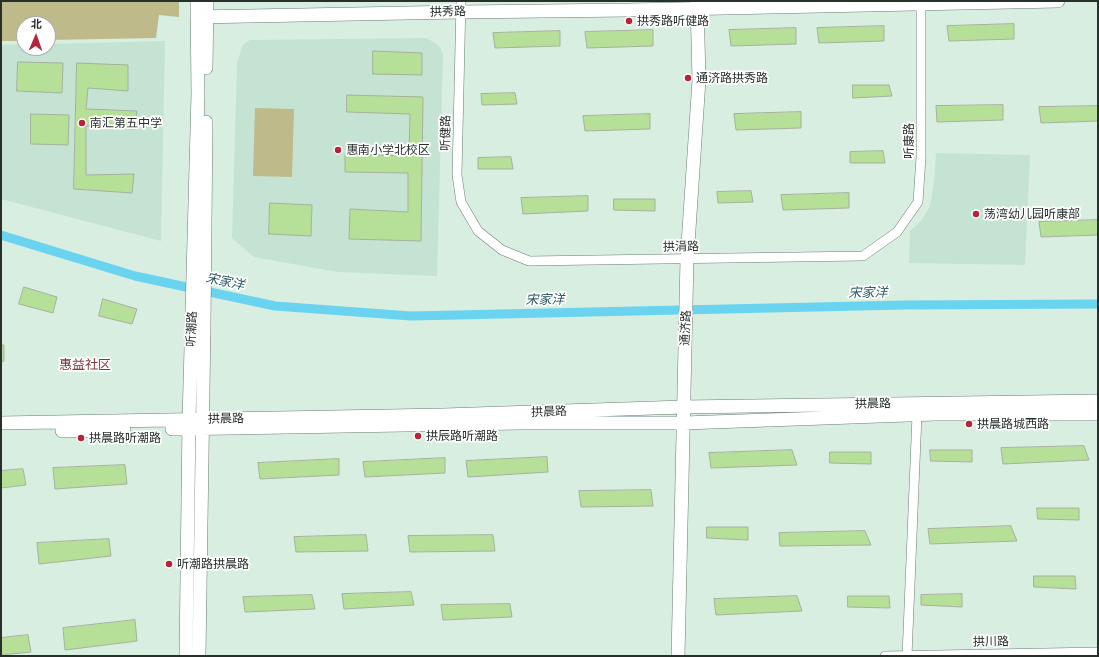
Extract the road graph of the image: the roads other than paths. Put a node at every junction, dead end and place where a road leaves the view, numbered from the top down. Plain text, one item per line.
1 (197, 1) edge
2 (207, 1) edge
3 (1058, 1) edge
4 (920, 2) edge
5 (697, 5) edge
6 (460, 6) edge
7 (202, 17) junction
8 (502, 250) joint
9 (863, 256) joint
10 (687, 259) junction
11 (198, 322) junction
12 (1098, 401) edge
13 (684, 407) junction
14 (1098, 414) edge
15 (917, 415) junction
16 (1, 423) edge
17 (684, 423) junction
18 (188, 424) junction
19 (202, 424) junction
20 (1, 431) edge
21 (1098, 652) edge
22 (186, 656) edge
23 (199, 656) edge
24 (678, 656) edge
25 (885, 656) edge
26 (907, 656) edge

1 - 7 main road, 听潮路
2 - 7 main road, 听潮路
3 - 4 main road, 拱秀路
4 - 5 main road, 拱秀路
4 - 9 street, 听康路
5 - 6 main road, 拱秀路
5 - 10 main road, 通济路
6 - 7 main road, 拱秀路
6 - 8 street, 听健路
7 - 11 main road, 听潮路
8 - 10 street, 拱涓路
9 - 10 street, 拱涓路
10 - 13 main road, 通济路
11 - 18 main road, 听潮路
11 - 19 main road, 听潮路
12 - 13 main road, 拱晨路
13 - 17 main road, 通济路
13 - 19 main road, 拱晨路
14 - 15 main road, 拱晨路
15 - 17 main road, 拱晨路
15 - 26 street
16 - 18 main road, 拱晨路
17 - 19 main road, 拱晨路
17 - 24 main road, 通济路
18 - 19 main road, 拱晨路
18 - 20 main road, 拱晨路
18 - 22 main road, 听潮路
19 - 23 main road, 听潮路
21 - 26 street, 拱川路
25 - 26 street, 拱川路

